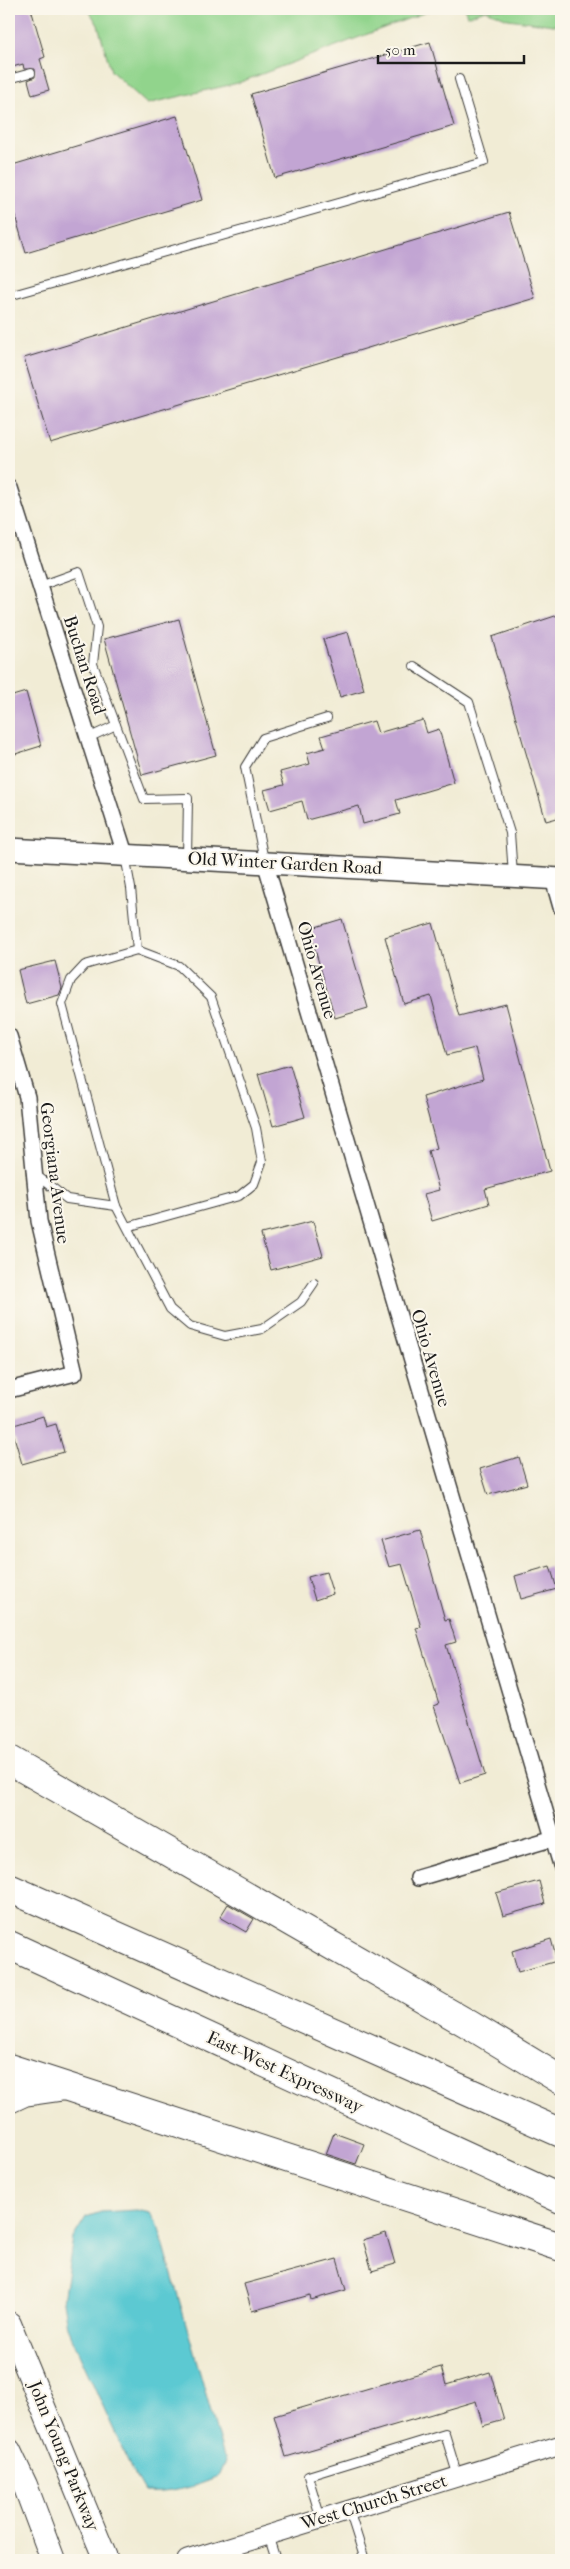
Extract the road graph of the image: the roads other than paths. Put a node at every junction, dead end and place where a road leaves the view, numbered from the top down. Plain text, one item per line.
1 (31, 73) dead end
2 (9, 79) edge
3 (459, 79) dead end
4 (9, 296) edge
5 (9, 488) edge
6 (40, 586) junction
7 (414, 666) dead end
8 (327, 718) dead end
9 (116, 725) junction
10 (88, 738) junction
11 (9, 849) edge
12 (125, 854) junction
13 (186, 858) junction
14 (265, 862) junction
15 (513, 877) junction
16 (557, 879) edge
17 (561, 907) edge
18 (137, 950) junction
19 (9, 1036) edge
20 (34, 1174) junction
21 (116, 1206) junction
22 (127, 1227) junction
23 (314, 1283) dead end
24 (9, 1390) edge
25 (9, 1760) edge
26 (558, 1837) edge
27 (561, 1865) edge
28 (418, 1878) dead end
29 (9, 1888) edge
30 (9, 1945) edge
31 (9, 2068) edge
32 (561, 2080) edge
33 (63, 2086) junction
34 (9, 2099) edge
35 (561, 2133) edge
36 (561, 2199) edge
37 (561, 2247) edge
38 (9, 2324) edge
39 (561, 2445) edge
40 (9, 2451) edge
41 (458, 2477) junction
42 (349, 2510) junction
43 (321, 2519) junction
44 (268, 2535) junction
45 (53, 2560) edge
46 (106, 2560) edge
47 (187, 2560) edge
48 (276, 2560) edge
49 (365, 2560) edge

1 - 2 lane
3 - 4 lane
5 - 6 street, Buchan Road
6 - 9 lane
6 - 10 street, Buchan Road
7 - 15 lane
8 - 14 lane
9 - 10 lane
9 - 13 lane
10 - 12 street, Buchan Road
11 - 12 main road, Old Winter Garden Road
12 - 13 main road, Old Winter Garden Road
12 - 18 lane
13 - 14 main road, Old Winter Garden Road
14 - 15 main road, Old Winter Garden Road
14 - 26 street, Ohio Avenue
15 - 16 main road, Old Winter Garden Road
16 - 17 street
18 - 21 lane
18 - 22 lane
19 - 20 street, Georgiana Avenue
20 - 21 lane
20 - 24 street, Georgiana Avenue
21 - 22 lane
22 - 23 lane
25 - 32 highway
26 - 27 street, Ohio Avenue
26 - 28 street
29 - 35 highway
30 - 36 highway, East-West Expressway
31 - 33 highway
33 - 34 highway
33 - 37 highway
38 - 46 main road, John Young Parkway
39 - 41 street, West Church Street
40 - 45 main road
41 - 42 street, West Church Street
41 - 43 lane
42 - 43 street, West Church Street
42 - 49 lane
43 - 44 street, West Church Street
44 - 47 street, West Church Street
44 - 48 lane

